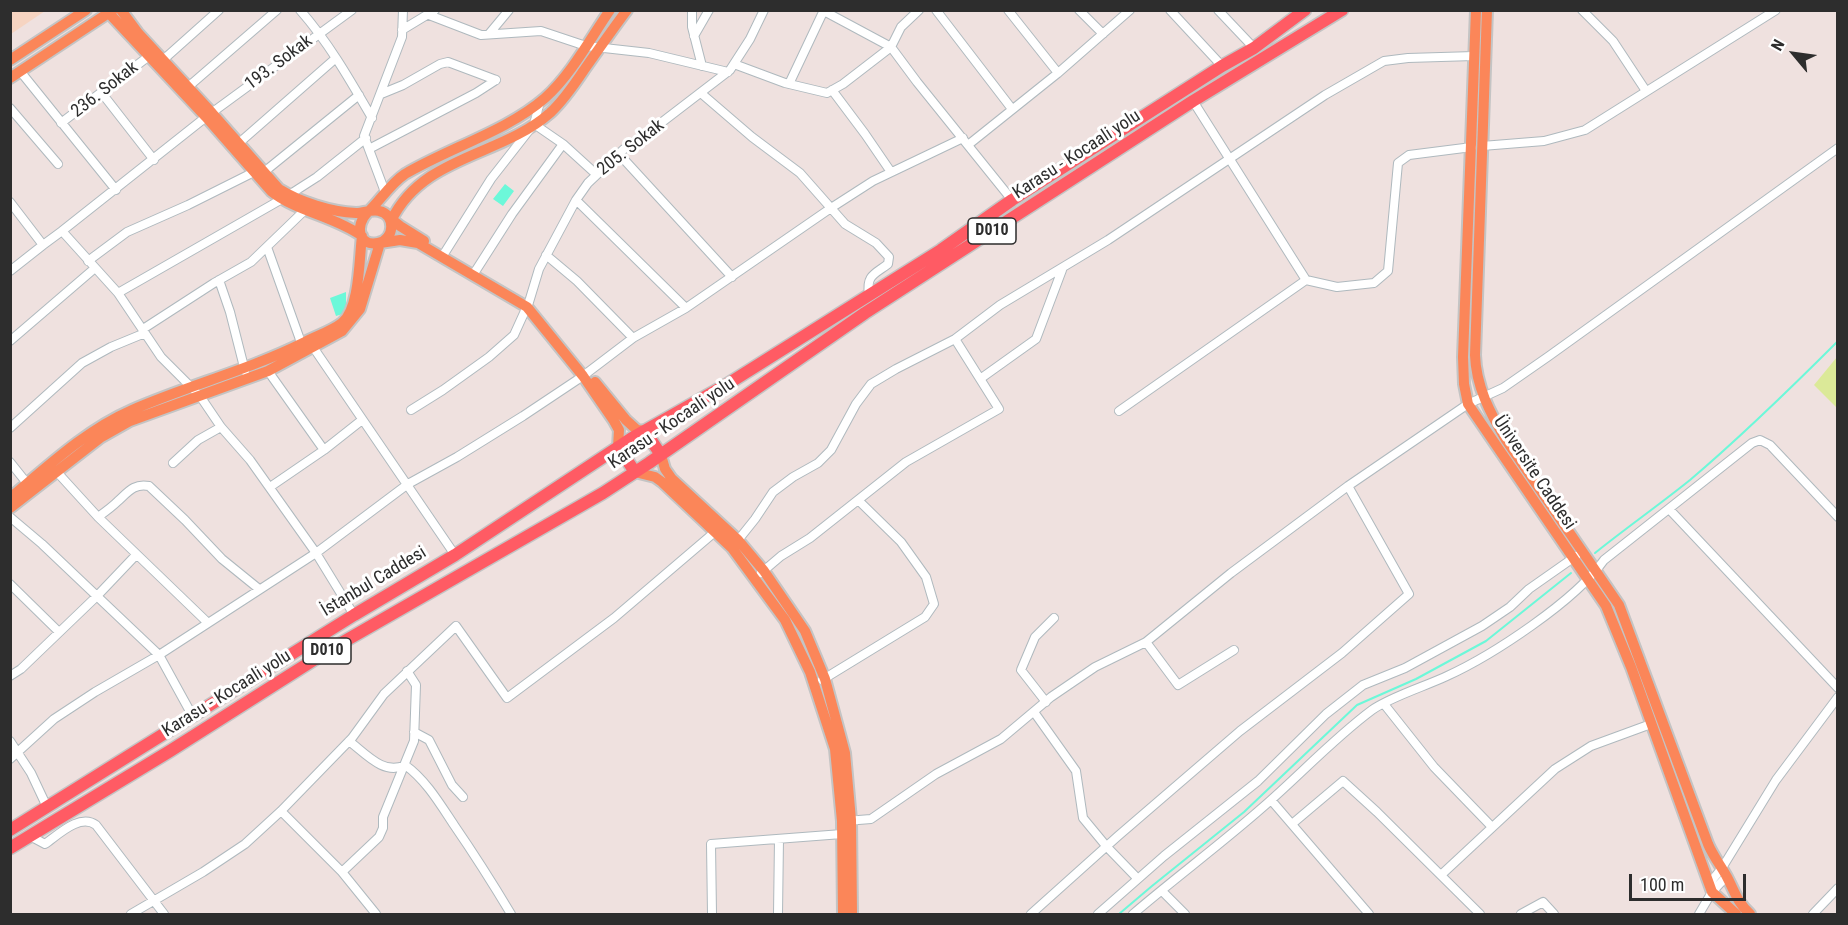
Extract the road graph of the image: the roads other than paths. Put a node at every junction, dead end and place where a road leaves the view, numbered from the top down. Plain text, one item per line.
1 (86, 10) edge
2 (121, 10) edge
3 (219, 10) edge
4 (277, 10) edge
5 (300, 10) edge
6 (352, 10) edge
7 (403, 10) edge
8 (509, 10) edge
9 (610, 10) edge
10 (627, 10) edge
11 (692, 10) edge
12 (709, 10) edge
13 (764, 10) edge
14 (919, 10) edge
15 (936, 10) edge
16 (1008, 10) edge
17 (1079, 10) edge
18 (1130, 10) edge
19 (1170, 10) edge
20 (1218, 10) edge
21 (1305, 10) edge
22 (1342, 10) edge
23 (1476, 10) edge
24 (1487, 10) edge
25 (1582, 10) edge
26 (1776, 10) edge
27 (109, 11) edge
28 (823, 11) edge
29 (432, 13) edge
30 (402, 30) junction
31 (320, 33) junction
32 (489, 34) junction
33 (1103, 34) junction
34 (694, 36) junction
35 (586, 46) junction
36 (600, 47) junction
37 (891, 47) junction
38 (1254, 48) junction
39 (149, 56) junction
40 (1474, 56) junction
41 (336, 58) junction
42 (10, 60) edge
43 (163, 60) junction
44 (734, 64) junction
45 (702, 66) junction
46 (1222, 66) junction
47 (728, 72) junction
48 (1058, 73) junction
49 (15, 74) edge
50 (789, 84) junction
51 (188, 87) junction
52 (832, 90) junction
53 (1646, 91) junction
54 (100, 92) junction
55 (702, 93) junction
56 (381, 94) junction
57 (359, 95) junction
58 (1193, 101) junction
59 (540, 102) junction
60 (10, 108) edge
61 (1012, 110) junction
62 (209, 115) junction
63 (372, 117) junction
64 (61, 123) junction
65 (534, 124) junction
66 (366, 138) junction
67 (963, 138) junction
68 (239, 143) junction
69 (563, 144) junction
70 (968, 145) junction
71 (1477, 147) junction
72 (1838, 148) edge
73 (369, 149) junction
74 (618, 154) junction
75 (1230, 157) junction
76 (154, 160) junction
77 (58, 164) dead end
78 (259, 172) junction
79 (891, 172) junction
80 (596, 174) junction
81 (116, 190) junction
82 (385, 192) junction
83 (285, 197) junction
84 (576, 200) junction
85 (1012, 200) junction
86 (11, 201) edge
87 (831, 208) junction
88 (306, 209) junction
89 (368, 213) junction
90 (390, 219) junction
91 (62, 231) junction
92 (362, 236) junction
93 (380, 243) junction
94 (43, 245) junction
95 (267, 247) junction
96 (443, 254) junction
97 (546, 255) junction
98 (88, 261) junction
99 (95, 268) junction
100 (1062, 269) junction
101 (10, 271) edge
102 (475, 272) junction
103 (732, 277) junction
104 (219, 280) junction
105 (1306, 280) junction
106 (118, 293) junction
107 (869, 294) junction
108 (528, 304) junction
109 (686, 308) junction
110 (144, 331) junction
111 (633, 338) junction
112 (955, 339) junction
113 (10, 341) edge
114 (306, 348) junction
115 (268, 371) junction
116 (246, 374) junction
117 (586, 374) junction
118 (980, 379) junction
119 (190, 387) junction
120 (200, 396) junction
121 (1485, 396) junction
122 (1468, 404) junction
123 (411, 410) dead end
124 (1119, 411) dead end
125 (362, 420) junction
126 (221, 427) junction
127 (10, 428) edge
128 (645, 431) junction
129 (632, 438) joint
130 (618, 447) junction
131 (324, 450) junction
132 (661, 455) junction
133 (10, 462) edge
134 (173, 463) dead end
135 (56, 471) junction
136 (635, 472) junction
137 (408, 484) junction
138 (1348, 486) junction
139 (30, 487) junction
140 (270, 487) junction
141 (10, 498) edge
142 (858, 500) junction
143 (10, 508) edge
144 (1669, 509) junction
145 (10, 517) edge
146 (98, 517) junction
147 (1838, 518) edge
148 (716, 531) junction
149 (735, 544) junction
150 (1582, 551) junction
151 (316, 553) junction
152 (136, 555) junction
153 (455, 555) junction
154 (1572, 559) junction
155 (1596, 571) junction
156 (760, 575) junction
157 (1588, 580) junction
158 (10, 584) edge
159 (259, 589) junction
160 (97, 596) junction
161 (354, 615) junction
162 (1054, 618) dead end
163 (207, 622) junction
164 (58, 632) junction
165 (1146, 642) junction
166 (1234, 650) dead end
167 (159, 655) junction
168 (407, 671) junction
169 (10, 676) edge
170 (825, 679) junction
171 (814, 685) junction
172 (1838, 688) edge
173 (1838, 697) edge
174 (1046, 702) junction
175 (1384, 704) junction
176 (1034, 712) junction
177 (192, 715) junction
178 (1651, 724) junction
179 (414, 732) junction
180 (10, 741) edge
181 (349, 741) junction
182 (17, 751) junction
183 (10, 759) edge
184 (405, 765) junction
185 (463, 797) dead end
186 (1271, 800) junction
187 (47, 807) junction
188 (281, 811) junction
189 (846, 820) junction
190 (1292, 824) junction
191 (1492, 827) junction
192 (10, 830) edge
193 (842, 834) junction
194 (30, 836) junction
195 (779, 838) junction
196 (1107, 847) junction
197 (10, 848) edge
198 (342, 872) junction
199 (1724, 872) junction
200 (1442, 876) junction
201 (1138, 879) junction
202 (1710, 888) junction
203 (1838, 888) edge
204 (1162, 891) junction
205 (154, 902) junction
206 (508, 913) edge
207 (131, 915) edge
208 (164, 915) edge
209 (376, 915) edge
210 (712, 915) edge
211 (778, 915) edge
212 (843, 915) edge
213 (852, 915) edge
214 (1031, 915) edge
215 (1098, 915) edge
216 (1133, 915) edge
217 (1185, 915) edge
218 (1369, 915) edge
219 (1480, 915) edge
220 (1521, 915) edge
221 (1554, 915) edge
222 (1699, 915) edge
223 (1736, 915) edge
224 (1750, 915) edge
225 (1813, 915) edge

1 - 42 main road
2 - 43 main road
3 - 43 street
4 - 51 street
5 - 31 street
6 - 31 street, 193. Sokak
7 - 30 street
8 - 32 street
9 - 35 main road
10 - 36 main road
11 - 34 street
12 - 34 street
13 - 44 street, 205. Sokak
14 - 37 street
15 - 61 street
16 - 48 street
17 - 33 street
18 - 33 street
19 - 46 street
20 - 38 street
21 - 38 highway, Karasu - Kocaali yolu / D010
22 - 58 highway, Karasu - Kocaali yolu / D010
23 - 40 main road, Üniversite Caddesi
24 - 71 main road
25 - 53 street
26 - 53 street
27 - 39 main road
27 - 49 main road
28 - 37 street
28 - 50 street
29 - 30 street
29 - 32 street
30 - 56 street
31 - 41 street
31 - 62 street, 193. Sokak
32 - 35 street
33 - 48 street
34 - 45 street
35 - 36 street
35 - 59 main road
36 - 45 street
36 - 65 main road
37 - 52 street
37 - 67 street
38 - 46 highway, Karasu - Kocaali yolu / D010
39 - 54 street, 236. Sokak
39 - 62 main road
40 - 71 main road, Üniversite Caddesi
40 - 75 street
41 - 57 street
41 - 68 street
43 - 51 main road
44 - 47 street, 205. Sokak
44 - 50 street
45 - 47 street
46 - 85 highway, Karasu - Kocaali yolu / D010
47 - 55 street, 205. Sokak
48 - 61 street
49 - 64 street
50 - 52 street
51 - 62 main road
52 - 79 street
53 - 71 street
54 - 64 street, 236. Sokak
54 - 76 street
55 - 74 street, 205. Sokak
55 - 87 street
56 - 63 street
56 - 73 street
57 - 63 street
57 - 78 street
58 - 75 street
58 - 132 highway, Karasu - Kocaali yolu / D010
59 - 65 street
59 - 82 main road
60 - 77 street
61 - 70 street
62 - 68 main road
62 - 76 street, 193. Sokak
62 - 78 main road
63 - 66 street
64 - 81 street
65 - 69 street
65 - 90 main road
65 - 96 street
66 - 73 street
66 - 83 street
67 - 70 street
67 - 79 street
68 - 78 main road
69 - 80 street
69 - 102 street
70 - 85 street
71 - 105 street
71 - 121 main road
71 - 122 main road, Üniversite Caddesi
72 - 121 street
73 - 82 street
74 - 80 street, 205. Sokak
74 - 103 street
75 - 100 street
75 - 105 street
76 - 81 street, 193. Sokak
78 - 83 main road
78 - 98 street
79 - 87 street
80 - 84 street, 205. Sokak
81 - 91 street, 193. Sokak
82 - 89 main road
83 - 88 main road
83 - 89 main road
83 - 106 street
84 - 97 street, 205. Sokak
84 - 109 street
85 - 107 highway, Karasu - Kocaali yolu / D010
86 - 94 street
87 - 103 street
87 - 107 street
88 - 92 main road
88 - 95 street
89 - 90 main road
89 - 92 main road
90 - 93 main road
90 - 96 main road
91 - 94 street, 193. Sokak
91 - 98 street
92 - 93 main road
92 - 114 main road
93 - 96 main road
93 - 114 main road
94 - 101 street, 193. Sokak
95 - 104 street
95 - 114 street
96 - 102 main road
97 - 108 street, 205. Sokak
97 - 111 street
98 - 99 street
99 - 106 street
99 - 113 street
100 - 112 street
100 - 118 street
102 - 108 main road
103 - 109 street
104 - 110 street
104 - 116 street
105 - 124 street
106 - 110 street
107 - 128 highway, Karasu - Kocaali yolu / D010
108 - 117 main road
108 - 123 street, 205. Sokak
109 - 111 street
110 - 119 street
110 - 127 street
111 - 117 street
112 - 118 street
112 - 149 street
114 - 115 main road
114 - 116 main road
114 - 125 street
115 - 116 main road
115 - 131 street
116 - 119 main road
116 - 120 main road
117 - 128 main road
117 - 130 main road
117 - 137 street
118 - 142 street
119 - 120 street
119 - 139 main road
120 - 126 street
120 - 135 main road
121 - 122 street
121 - 150 main road
122 - 138 street
122 - 154 main road, Üniversite Caddesi
125 - 131 street
125 - 137 street
126 - 134 street
126 - 140 street
128 - 129 highway, Karasu - Kocaali yolu / D010
128 - 132 highway
129 - 130 highway, İstanbul Caddesi / D010
130 - 136 highway
130 - 153 highway, İstanbul Caddesi / D010
131 - 140 street
132 - 136 highway, Karasu - Kocaali yolu / D010
132 - 149 main road
133 - 139 street
135 - 139 main road
135 - 146 street
136 - 148 main road
136 - 194 highway, Karasu - Kocaali yolu / D010
137 - 151 street
137 - 153 street
138 - 165 street
138 - 196 street
139 - 141 main road
139 - 143 main road
140 - 151 street
142 - 156 street
142 - 170 street
144 - 147 street
144 - 155 street
144 - 172 street
145 - 160 street
146 - 152 street
146 - 159 street
148 - 149 main road
148 - 168 street
149 - 156 main road
150 - 154 street
150 - 155 main road
151 - 159 street
151 - 161 street
152 - 160 street
152 - 163 street
153 - 161 highway, İstanbul Caddesi / D010
154 - 157 main road, Üniversite Caddesi
154 - 201 street
155 - 157 street
155 - 199 main road
156 - 170 main road
156 - 171 main road
157 - 175 street
157 - 178 main road, Üniversite Caddesi
158 - 164 street
159 - 163 street
160 - 164 street
160 - 167 street
161 - 177 highway, İstanbul Caddesi / D010
162 - 174 street
163 - 167 street
164 - 169 street
165 - 166 street
165 - 174 street
167 - 177 street
167 - 182 street
168 - 179 street
168 - 181 street
170 - 171 street
170 - 189 main road
171 - 189 main road
173 - 199 street
174 - 176 street
175 - 186 street
175 - 191 street
176 - 189 street
176 - 196 street
177 - 187 highway, İstanbul Caddesi / D010
178 - 191 street
178 - 202 main road, Üniversite Caddesi
179 - 184 street
179 - 185 street
180 - 182 street
181 - 184 street
181 - 188 street
182 - 183 street
182 - 187 street
184 - 198 street
184 - 206 street
186 - 190 street
186 - 204 street
187 - 192 highway, İstanbul Caddesi / D010
188 - 198 street
188 - 205 street
189 - 193 main road
189 - 213 main road
190 - 200 street
190 - 218 street
191 - 200 street
193 - 195 street
193 - 212 main road
194 - 197 highway, Karasu - Kocaali yolu / D010
194 - 205 street
195 - 210 street
195 - 211 street
196 - 201 street
196 - 214 street
198 - 209 street
199 - 202 street
199 - 224 main road
200 - 219 street
201 - 215 street
202 - 222 street
202 - 223 main road, Üniversite Caddesi
203 - 225 street
204 - 216 street
204 - 217 street
205 - 207 street
205 - 208 street
220 - 221 street

